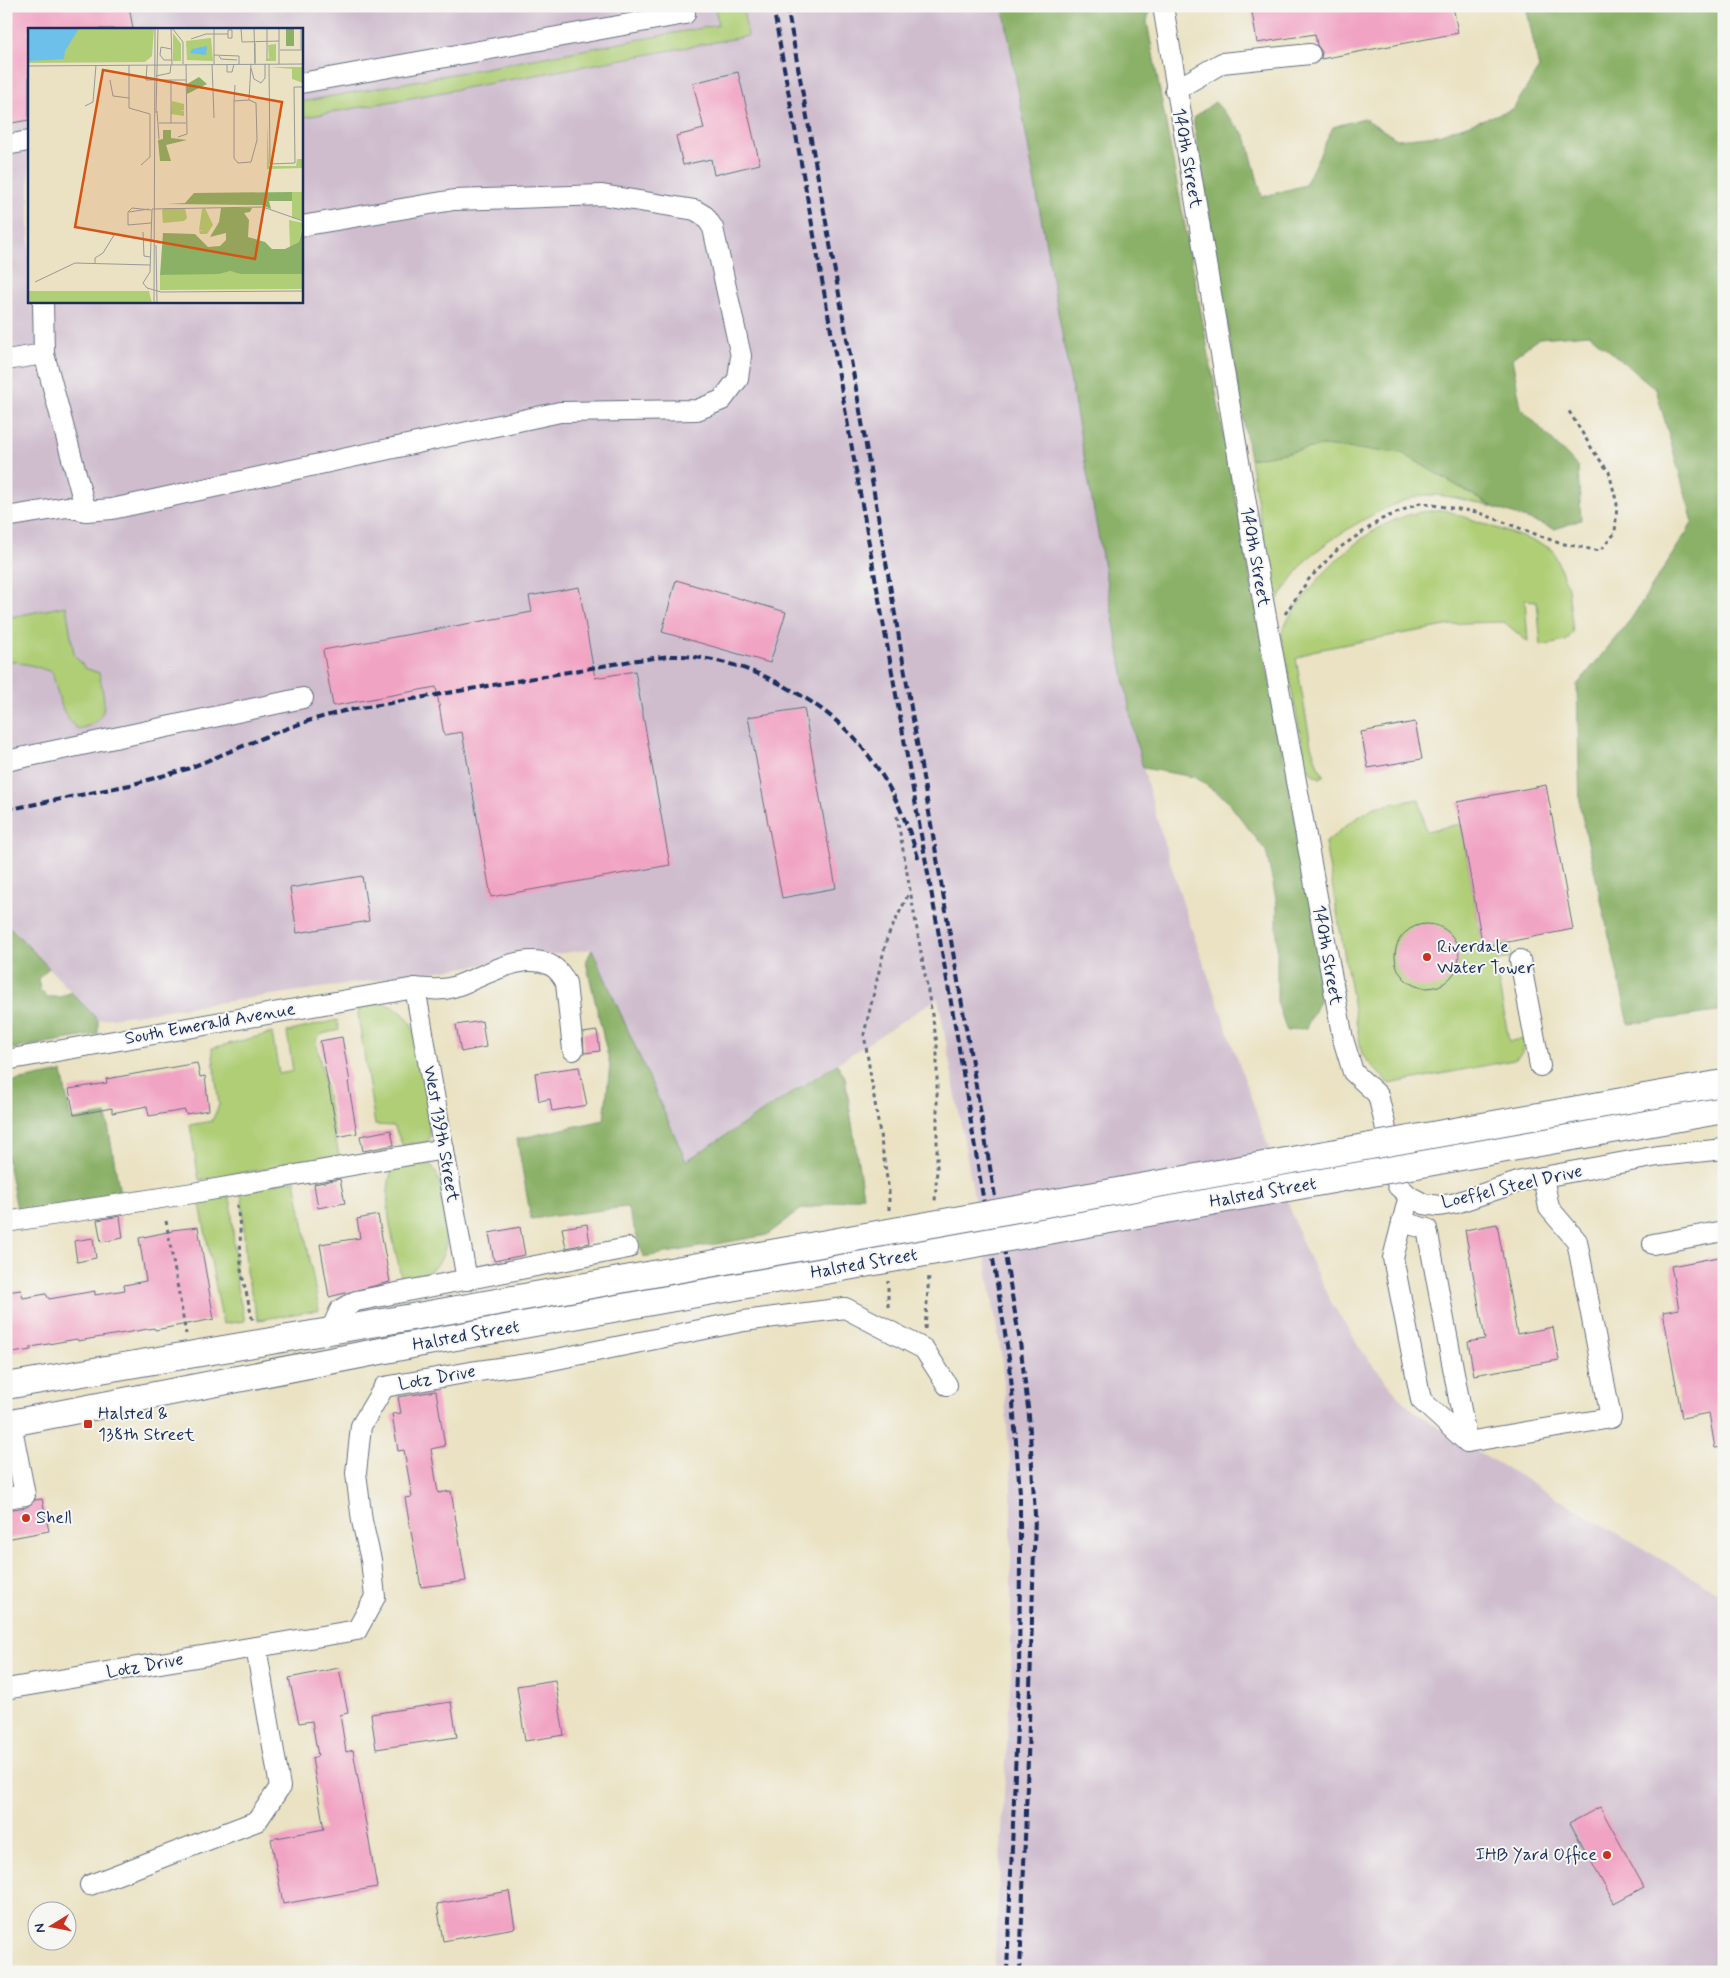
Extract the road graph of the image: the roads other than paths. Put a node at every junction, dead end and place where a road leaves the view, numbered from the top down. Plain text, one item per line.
1 (684, 6) edge
2 (1163, 6) edge
3 (1310, 54) dead end
4 (302, 83) edge
5 (1175, 90) junction
6 (28, 141) edge
7 (6, 146) edge
8 (302, 226) edge
9 (43, 302) edge
10 (44, 354) junction
11 (6, 360) edge
12 (86, 512) junction
13 (6, 517) edge
14 (302, 698) dead end
15 (6, 762) edge
16 (1520, 960) dead end
17 (415, 988) junction
18 (573, 1050) dead end
19 (6, 1060) edge
20 (1540, 1066) dead end
21 (1724, 1083) edge
22 (1724, 1110) edge
23 (444, 1149) junction
24 (1724, 1149) edge
25 (1543, 1177) junction
26 (1408, 1196) junction
27 (6, 1222) edge
28 (1402, 1222) junction
29 (1724, 1231) edge
30 (1653, 1244) dead end
31 (628, 1248) dead end
32 (467, 1280) junction
33 (330, 1332) junction
34 (947, 1385) dead end
35 (6, 1386) edge
36 (9, 1423) edge
37 (1467, 1442) junction
38 (12, 1455) edge
39 (6, 1498) edge
40 (256, 1647) junction
41 (6, 1689) edge
42 (90, 1884) dead end

1 - 4 street
2 - 5 street, 140th Street
3 - 5 street
5 - 26 street, 140th Street
6 - 7 street
8 - 12 street
9 - 10 street
10 - 11 street
10 - 12 street
12 - 13 street
14 - 15 street
16 - 20 street
17 - 18 street, South Emerald Avenue
17 - 19 street, South Emerald Avenue
17 - 23 street, West 139th Street
21 - 33 main road, Halsted Street, bridge
22 - 36 main road, Halsted Street, bridge
23 - 27 street
23 - 32 street, West 139th Street
24 - 25 street, Loeffel Steel Drive
25 - 26 street, Loeffel Steel Drive
25 - 37 street
26 - 28 street
28 - 37 street
28 - 37 street
29 - 30 street
31 - 32 street
32 - 33 street
33 - 35 main road, Halsted Street
34 - 40 street, Lotz Drive
36 - 38 street
38 - 39 street
40 - 41 street, Lotz Drive
40 - 42 street

